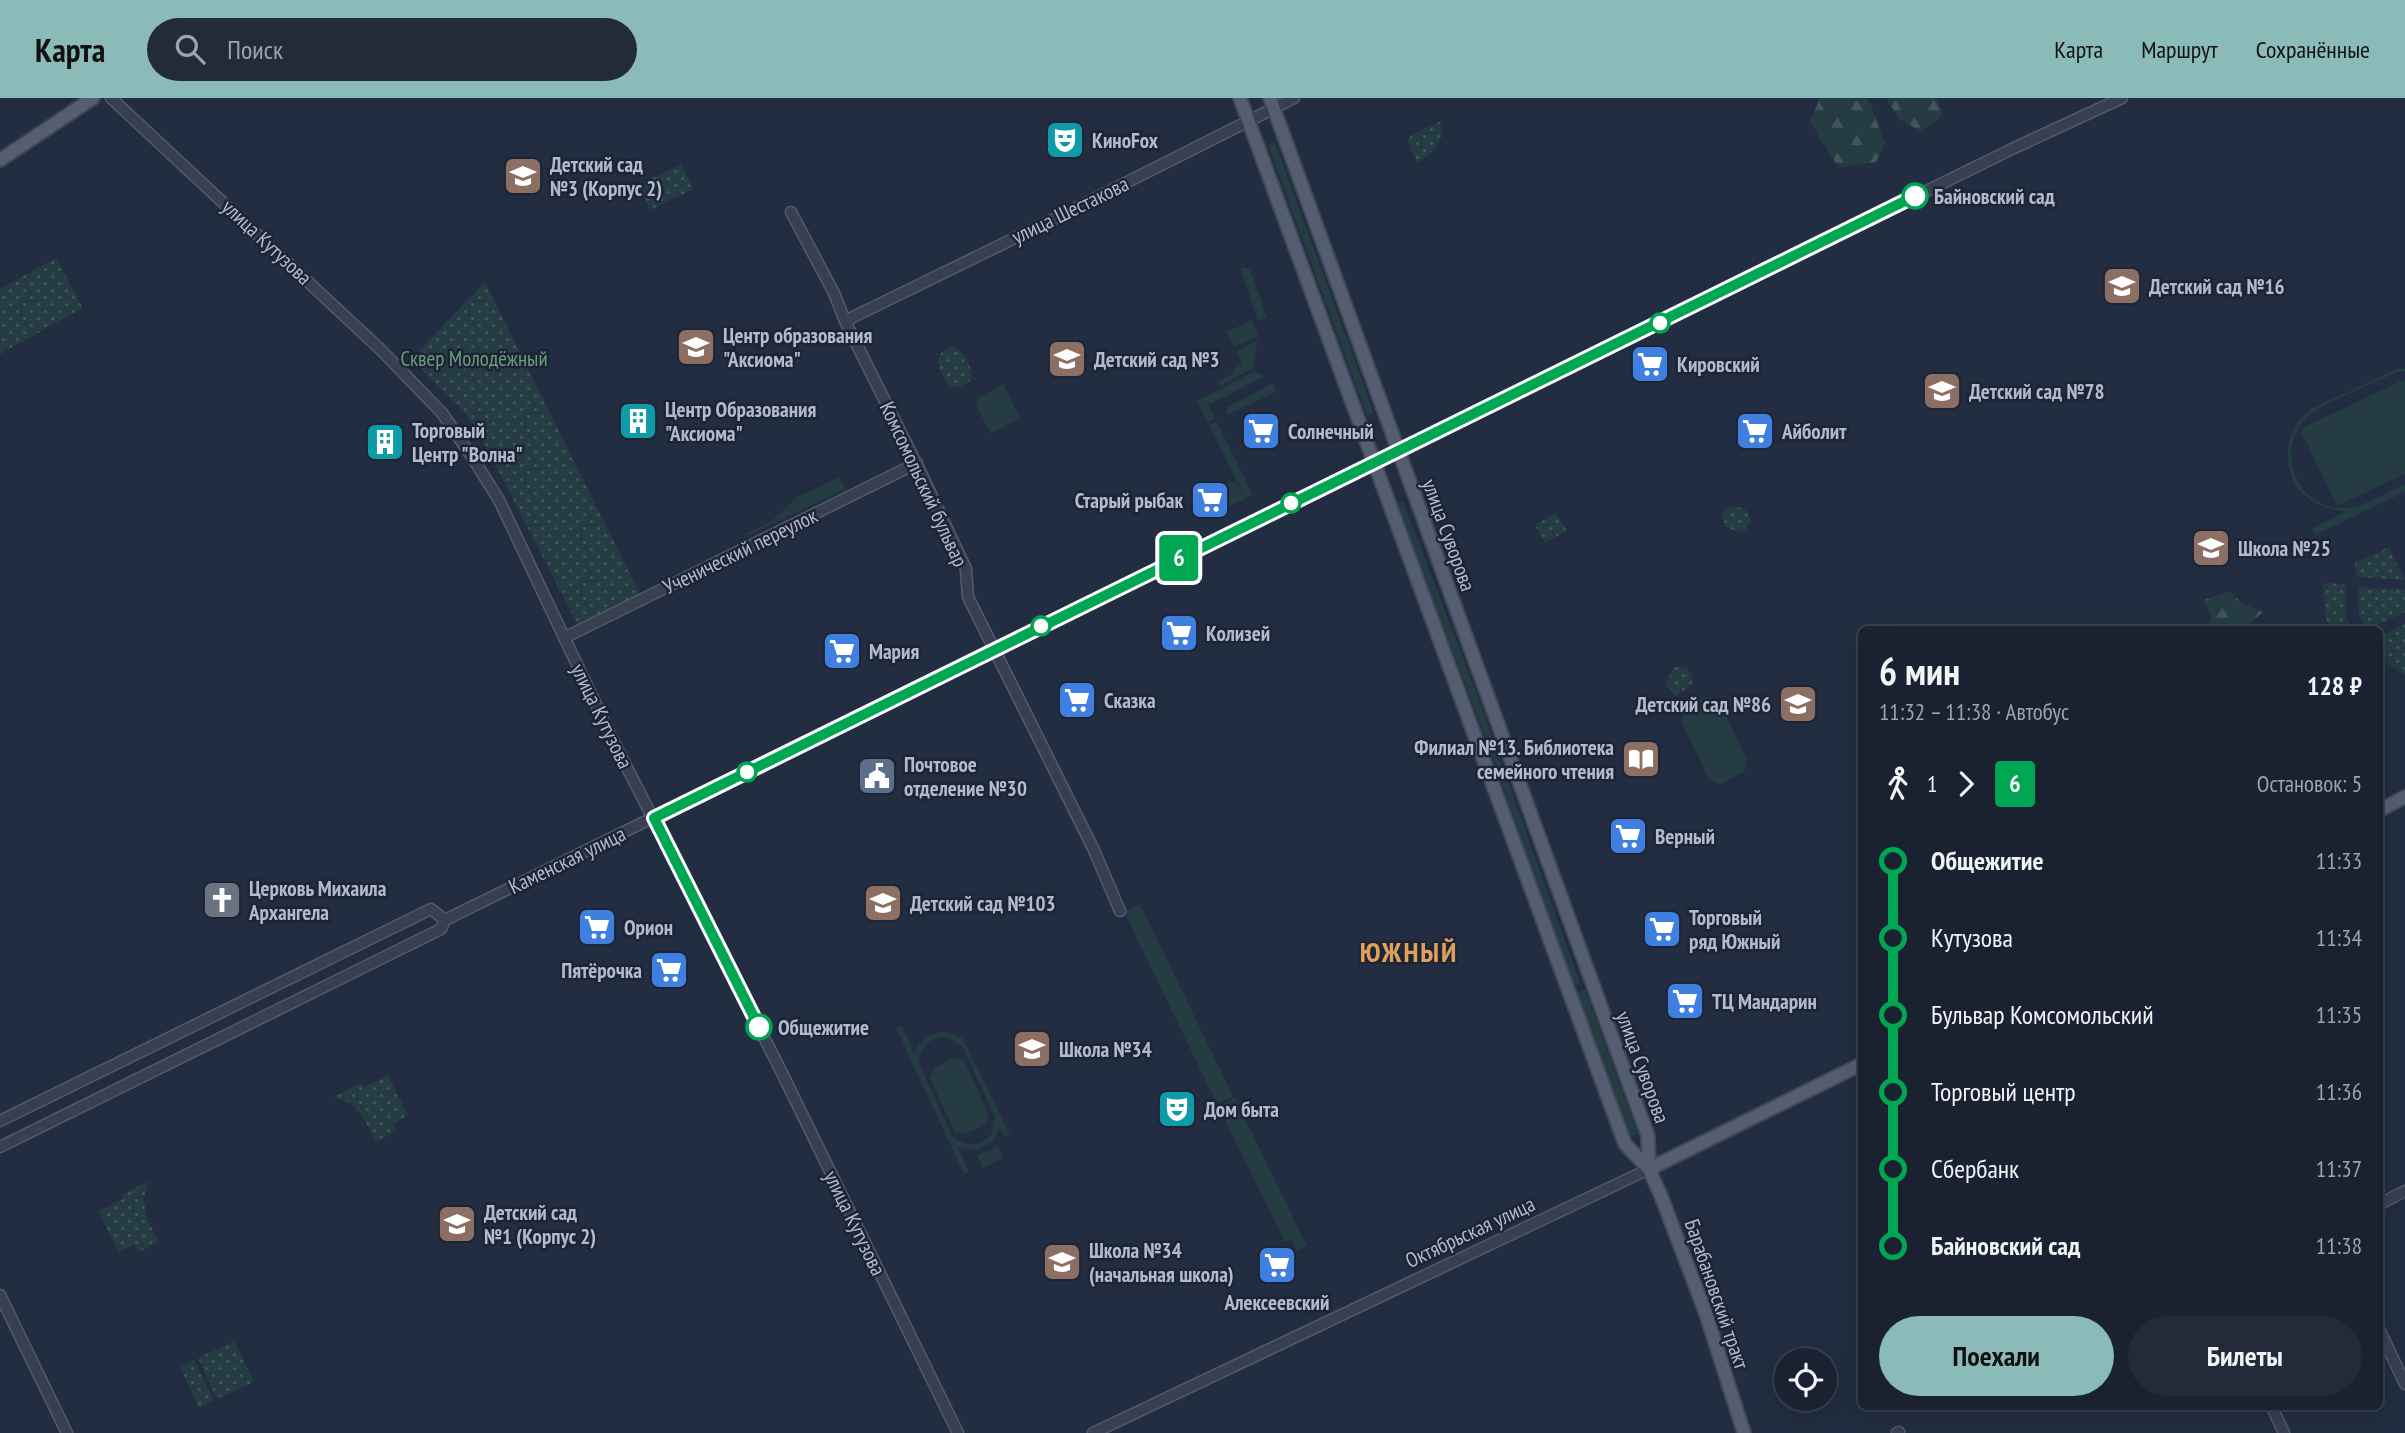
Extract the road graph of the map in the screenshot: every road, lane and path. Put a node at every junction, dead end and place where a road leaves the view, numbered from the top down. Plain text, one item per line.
1 (93, 98) edge
2 (111, 98) edge
3 (1240, 98) edge
4 (1294, 98) edge
5 (2122, 98) edge
6 (1272, 103) edge
7 (1249, 120) junction
8 (0, 160) edge
9 (791, 212) dead end
10 (845, 321) junction
11 (1399, 451) junction
12 (917, 463) junction
13 (1375, 463) junction
14 (564, 638) junction
15 (993, 650) junction
16 (2405, 797) edge
17 (2383, 808) edge
18 (654, 818) junction
19 (1120, 911) dead end
20 (445, 920) junction
21 (1858, 1066) edge
22 (0, 1121) edge
23 (0, 1147) edge
24 (1649, 1169) junction
25 (2405, 1191) edge
26 (2383, 1202) edge
27 (0, 1295) edge
28 (2383, 1337) edge
29 (2405, 1384) edge
30 (2273, 1410) edge
31 (67, 1433) edge
32 (958, 1433) edge
33 (1093, 1433) edge
34 (1744, 1433) edge
35 (2284, 1433) edge

1 - 8 main road
2 - 14 street, улица Кутузова
3 - 7 main road, улица Суворова
4 - 6 street, улица Шестакова
5 - 11 street, Каменская улица
6 - 7 street, улица Шестакова
6 - 11 main road, улица Суворова
7 - 10 street, улица Шестакова
7 - 13 main road, улица Суворова
9 - 10 street, Комсомольский бульвар
10 - 12 street, Комсомольский бульвар
11 - 13 street, Каменская улица
11 - 24 main road, улица Суворова
12 - 14 street, Ученический переулок
12 - 15 street, Комсомольский бульвар
13 - 15 street, Каменская улица
13 - 24 main road, улица Суворова
14 - 18 street, улица Кутузова
15 - 18 street, Каменская улица
15 - 19 street, Комсомольский бульвар
16 - 17 main road
18 - 20 street, Каменская улица
18 - 32 street, улица Кутузова
20 - 22 street
20 - 23 street, Каменская улица
21 - 24 main road, Октябрьская улица
24 - 33 street, Октябрьская улица
24 - 34 main road, Барабановский тракт
25 - 26 street
27 - 31 street
28 - 29 street
30 - 35 street

